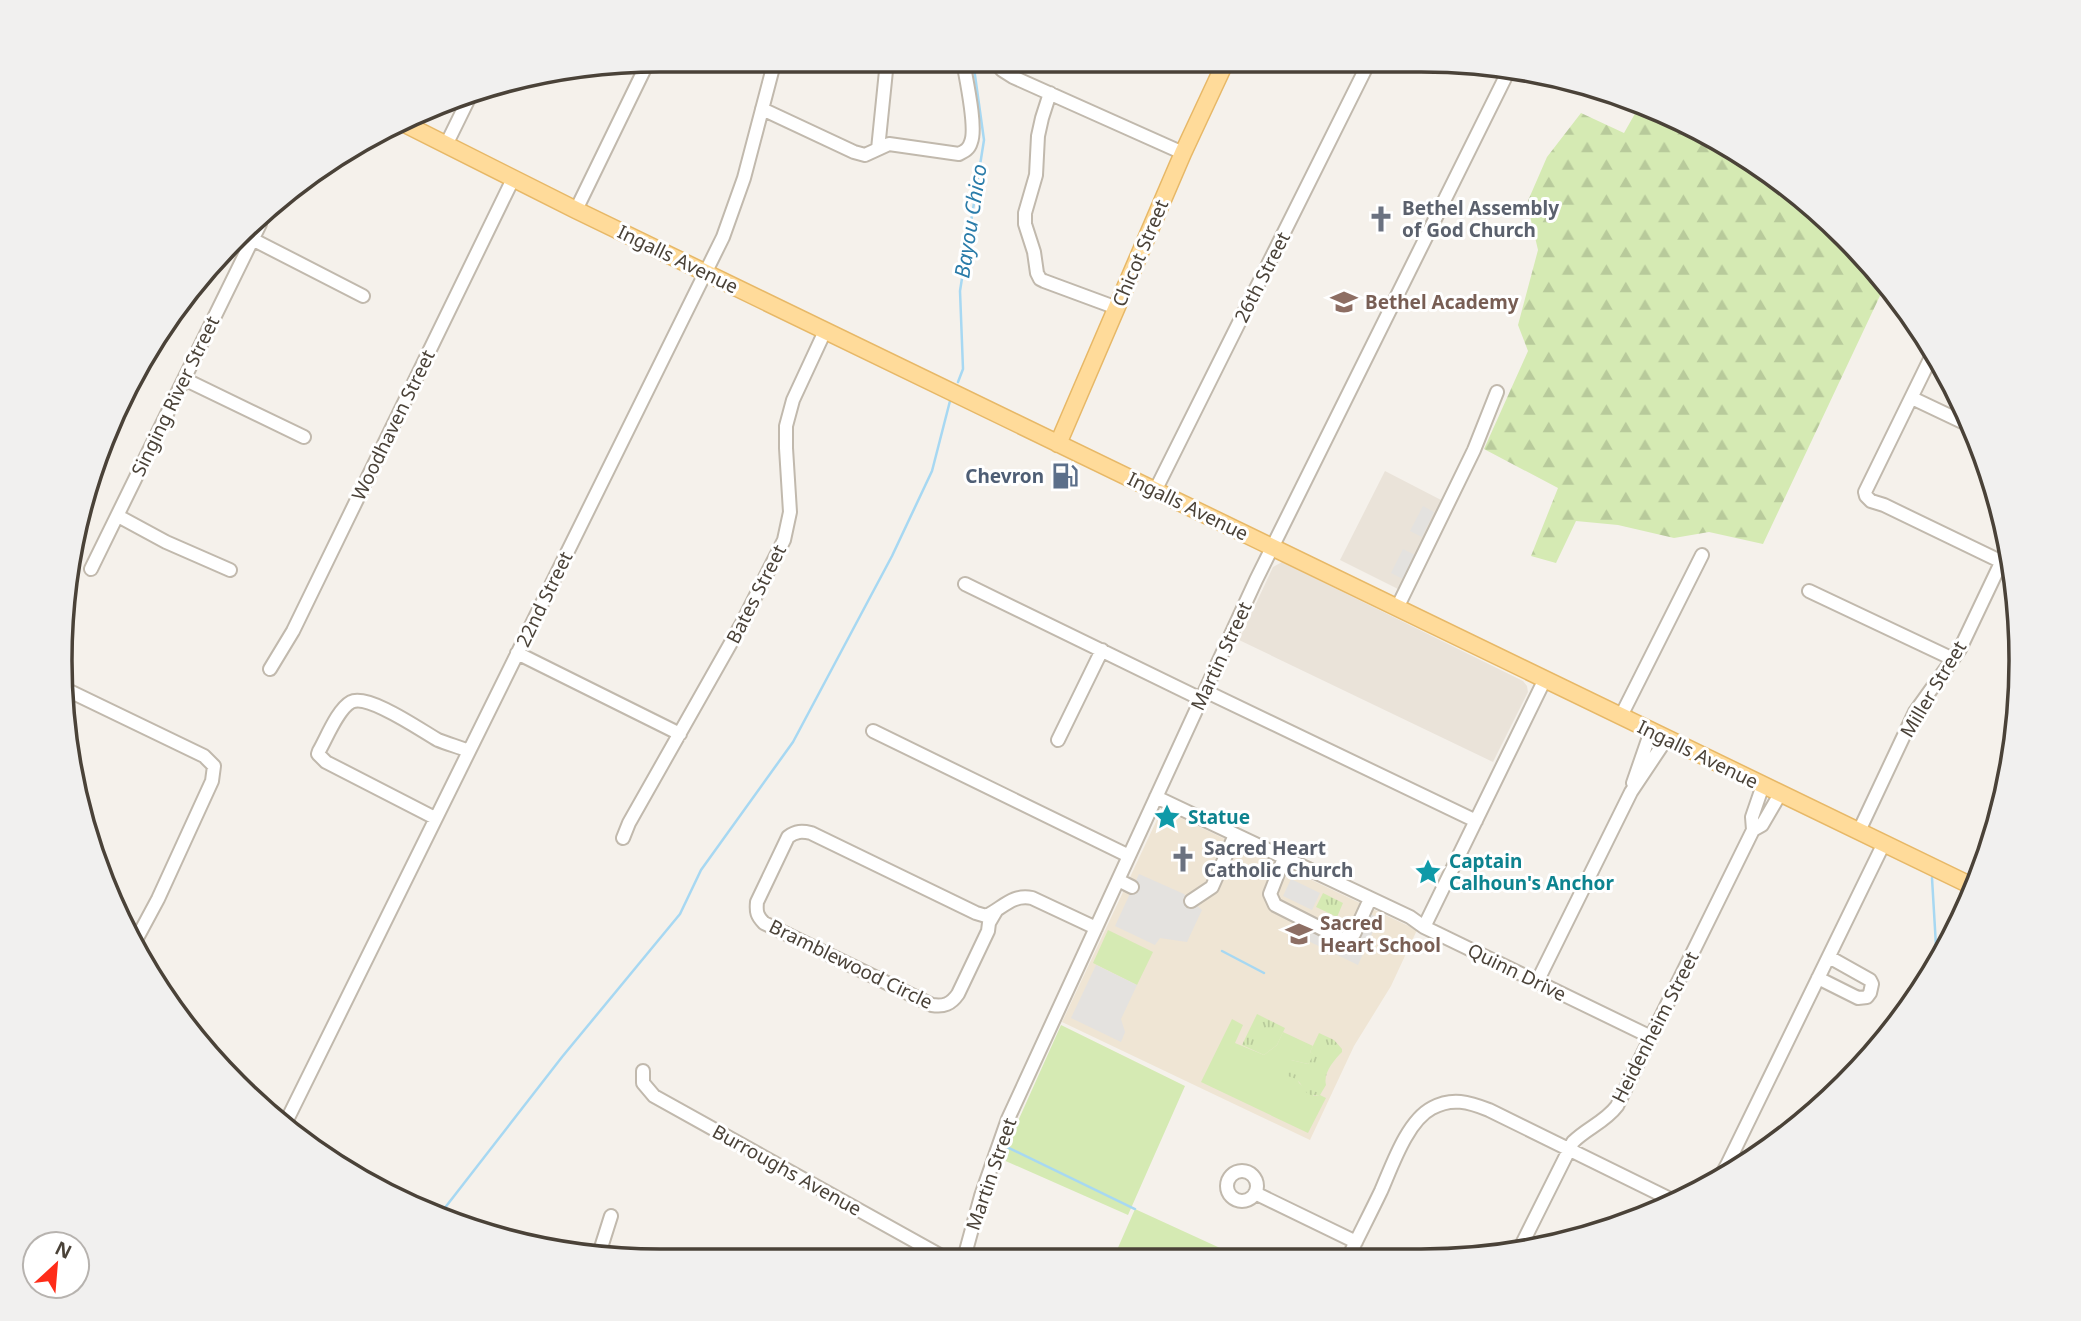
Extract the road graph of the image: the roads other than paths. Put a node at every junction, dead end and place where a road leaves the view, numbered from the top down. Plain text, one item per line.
1 (643, 72) edge
2 (772, 72) edge
3 (886, 72) edge
4 (965, 72) edge
5 (1005, 72) edge
6 (1221, 72) edge
7 (1364, 72) edge
8 (1505, 78) edge
9 (1050, 93) junction
10 (465, 105) edge
11 (762, 109) junction
12 (411, 127) edge
13 (446, 145) junction
14 (878, 149) junction
15 (1183, 153) junction
16 (513, 179) junction
17 (576, 210) junction
18 (254, 234) edge
19 (252, 239) junction
20 (706, 273) junction
21 (363, 296) dead end
22 (1117, 308) junction
23 (825, 331) junction
24 (1928, 363) edge
25 (184, 379) junction
26 (1497, 392) dead end
27 (1912, 398) junction
28 (1957, 420) edge
29 (304, 437) dead end
30 (1058, 444) junction
31 (1155, 491) junction
32 (118, 516) junction
33 (1272, 547) junction
34 (1702, 555) dead end
35 (2000, 561) edge
36 (2001, 564) edge
37 (91, 569) dead end
38 (230, 570) dead end
39 (965, 584) dead end
40 (1809, 591) dead end
41 (1397, 607) junction
42 (1102, 650) junction
43 (517, 653) junction
44 (1953, 659) junction
45 (270, 669) dead end
46 (1545, 679) junction
47 (73, 693) edge
48 (1203, 695) junction
49 (1621, 716) junction
50 (873, 731) dead end
51 (1651, 731) junction
52 (680, 734) junction
53 (1667, 738) junction
54 (1058, 740) dead end
55 (469, 751) junction
56 (1763, 785) junction
57 (1630, 792) junction
58 (1780, 793) junction
59 (1156, 797) junction
60 (435, 818) junction
61 (1476, 821) junction
62 (1754, 831) junction
63 (1858, 831) junction
64 (1235, 835) junction
65 (623, 838) dead end
66 (1884, 844) junction
67 (1129, 856) junction
68 (1284, 858) junction
69 (1118, 880) junction
70 (1965, 883) edge
71 (1132, 887) dead end
72 (1370, 899) junction
73 (1191, 901) dead end
74 (990, 917) junction
75 (1424, 927) junction
76 (1096, 928) junction
77 (139, 934) edge
78 (1829, 957) junction
79 (1818, 978) junction
80 (1537, 982) junction
81 (1651, 1037) junction
82 (643, 1071) dead end
83 (289, 1117) edge
84 (1569, 1149) junction
85 (1729, 1162) edge
86 (1255, 1193) dead end
87 (1665, 1196) edge
88 (611, 1216) dead end
89 (1525, 1240) edge
90 (1356, 1242) junction
91 (604, 1246) edge
92 (930, 1249) edge
93 (966, 1249) edge
94 (1352, 1249) edge

1 - 17 street
2 - 11 street, 22nd Street
3 - 14 street
4 - 14 street
5 - 9 street
6 - 15 main road, Chicot Street
7 - 31 street, 26th Street
8 - 33 street, Martin Street
9 - 15 street
9 - 22 street
10 - 13 street
11 - 14 street
11 - 20 street, 22nd Street
12 - 13 main road, Ingalls Avenue
13 - 16 main road, Ingalls Avenue
15 - 22 main road, Chicot Street
16 - 17 main road, Ingalls Avenue
16 - 45 street, Woodhaven Street
17 - 20 main road, Ingalls Avenue
18 - 19 street, Singing River Street
19 - 21 street
19 - 25 street, Singing River Street
20 - 23 main road, Ingalls Avenue
20 - 43 street, 22nd Street
22 - 30 main road, Chicot Street
23 - 30 main road, Ingalls Avenue
23 - 52 street, Bates Street
24 - 27 street
25 - 29 street
25 - 32 street, Singing River Street
26 - 41 street
27 - 28 street
27 - 35 street
30 - 31 main road, Ingalls Avenue
31 - 33 main road, Ingalls Avenue
32 - 37 street, Singing River Street
32 - 38 street
33 - 41 main road, Ingalls Avenue
33 - 48 street, Martin Street
34 - 49 street
36 - 44 street, Miller Street
39 - 42 street
40 - 44 street
41 - 46 main road, Ingalls Avenue
42 - 48 street
42 - 54 street
43 - 52 street
43 - 55 street, 22nd Street
44 - 63 street, Miller Street
46 - 49 main road, Ingalls Avenue
46 - 61 street
47 - 77 street
48 - 59 street, Martin Street
48 - 61 street
49 - 51 main road, Ingalls Avenue
50 - 67 street
51 - 53 main road, Ingalls Avenue
51 - 57 street
52 - 65 street, Bates Street
53 - 56 main road, Ingalls Avenue
53 - 57 street
55 - 60 street, 22nd Street
55 - 60 street
56 - 58 main road, Ingalls Avenue
56 - 62 street
57 - 80 street
58 - 62 street, Heidenheim Street
58 - 63 main road, Ingalls Avenue
59 - 64 street, Quinn Drive
59 - 67 street, Martin Street
60 - 83 street, 22nd Street
61 - 75 street
62 - 81 street, Heidenheim Street
63 - 66 main road, Ingalls Avenue
64 - 68 street, Quinn Drive
64 - 73 street
66 - 70 main road, Ingalls Avenue
66 - 78 street
67 - 69 street, Martin Street
68 - 72 street, Quinn Drive
68 - 72 street
69 - 71 street
69 - 76 street, Martin Street
72 - 75 street, Quinn Drive
74 - 74 street, Bramblewood Circle
74 - 76 street
75 - 80 street, Quinn Drive
76 - 93 street, Martin Street
78 - 79 street
78 - 79 street
79 - 85 street
80 - 81 street, Quinn Drive
81 - 84 street, Heidenheim Street
82 - 92 street, Burroughs Avenue
84 - 87 street
84 - 89 street, Heidenheim Street
84 - 90 street
86 - 90 street
88 - 91 street
90 - 94 street

